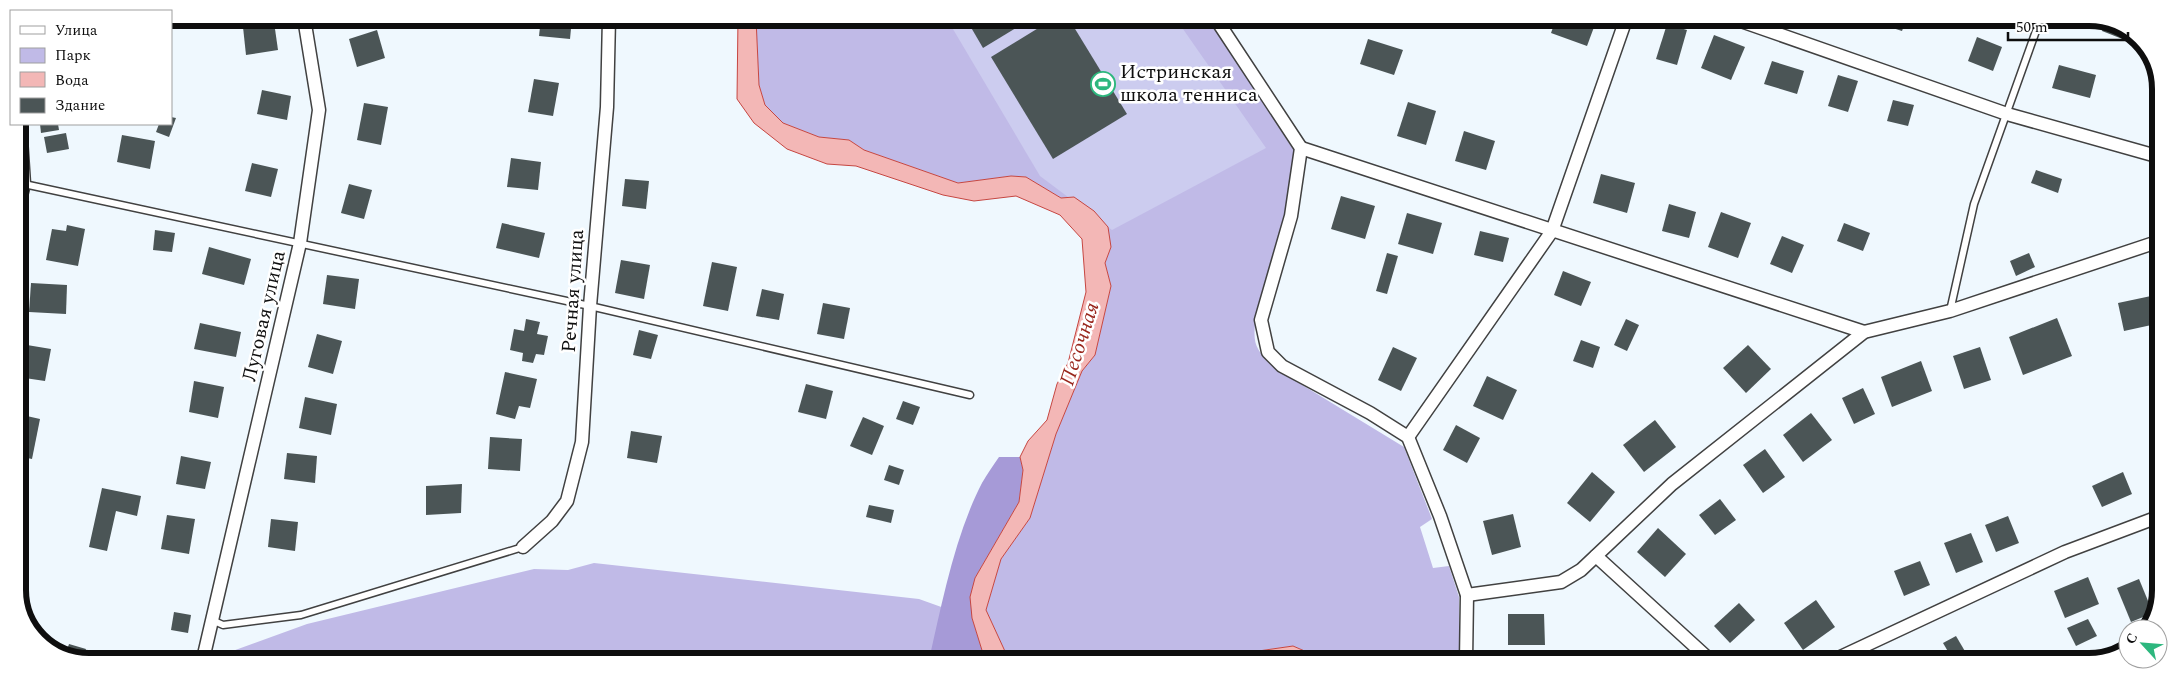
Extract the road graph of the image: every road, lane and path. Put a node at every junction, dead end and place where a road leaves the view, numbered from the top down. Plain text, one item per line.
1 (305, 26) edge
2 (609, 26) edge
3 (1221, 26) edge
4 (1624, 26) edge
5 (1755, 26) edge
6 (2036, 32) dead end
7 (2007, 114) junction
8 (1301, 148) junction
9 (2152, 154) edge
10 (26, 184) edge
11 (1552, 231) junction
12 (300, 243) junction
13 (2152, 244) edge
14 (590, 306) junction
15 (1950, 311) junction
16 (1864, 332) junction
17 (970, 395) dead end
18 (1408, 437) junction
19 (2152, 519) edge
20 (523, 547) joint
21 (1596, 556) junction
22 (1467, 595) junction
23 (211, 620) junction
24 (204, 653) edge
25 (1466, 653) edge
26 (1702, 653) edge
27 (1849, 653) edge

1 - 12 street, Луговая улица
2 - 14 street, Речная улица
3 - 8 street
4 - 11 street
5 - 7 street
6 - 7 lane
7 - 9 street
7 - 15 lane
8 - 11 street
8 - 18 street
10 - 12 lane
11 - 16 street
11 - 18 street
12 - 14 lane
12 - 23 street, Луговая улица
13 - 15 street
14 - 17 lane
14 - 20 street, Речная улица
15 - 16 street
16 - 21 street
18 - 22 street
19 - 27 street
20 - 23 lane
21 - 22 street
21 - 26 street
22 - 25 street
23 - 24 street, Луговая улица

